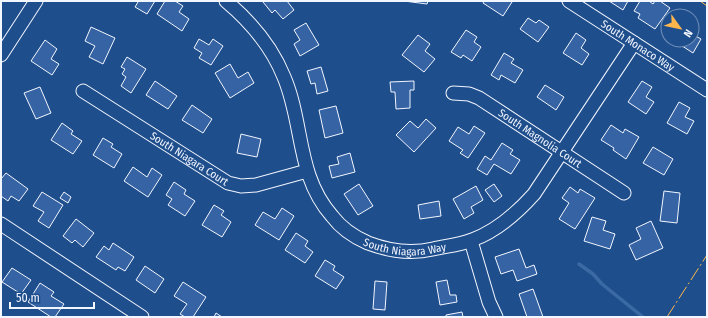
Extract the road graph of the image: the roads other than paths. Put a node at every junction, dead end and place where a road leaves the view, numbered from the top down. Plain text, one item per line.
1 (36, 1) edge
2 (226, 1) edge
3 (569, 1) edge
4 (634, 43) junction
5 (1, 55) edge
6 (707, 90) edge
7 (83, 92) dead end
8 (453, 93) dead end
9 (562, 153) junction
10 (307, 171) junction
11 (624, 193) dead end
12 (1, 224) edge
13 (471, 241) junction
14 (142, 317) edge
15 (496, 317) edge

1 - 5 street
2 - 10 street, South Niagara Way
3 - 4 street, South Monaco Way
4 - 6 street, South Monaco Way
4 - 9 street, South Niagara Way
7 - 10 street, South Niagara Court
8 - 9 street, South Magnolia Court
9 - 11 street, South Magnolia Court
9 - 13 street, South Niagara Way
10 - 13 street, South Niagara Way
12 - 14 street
13 - 15 street

